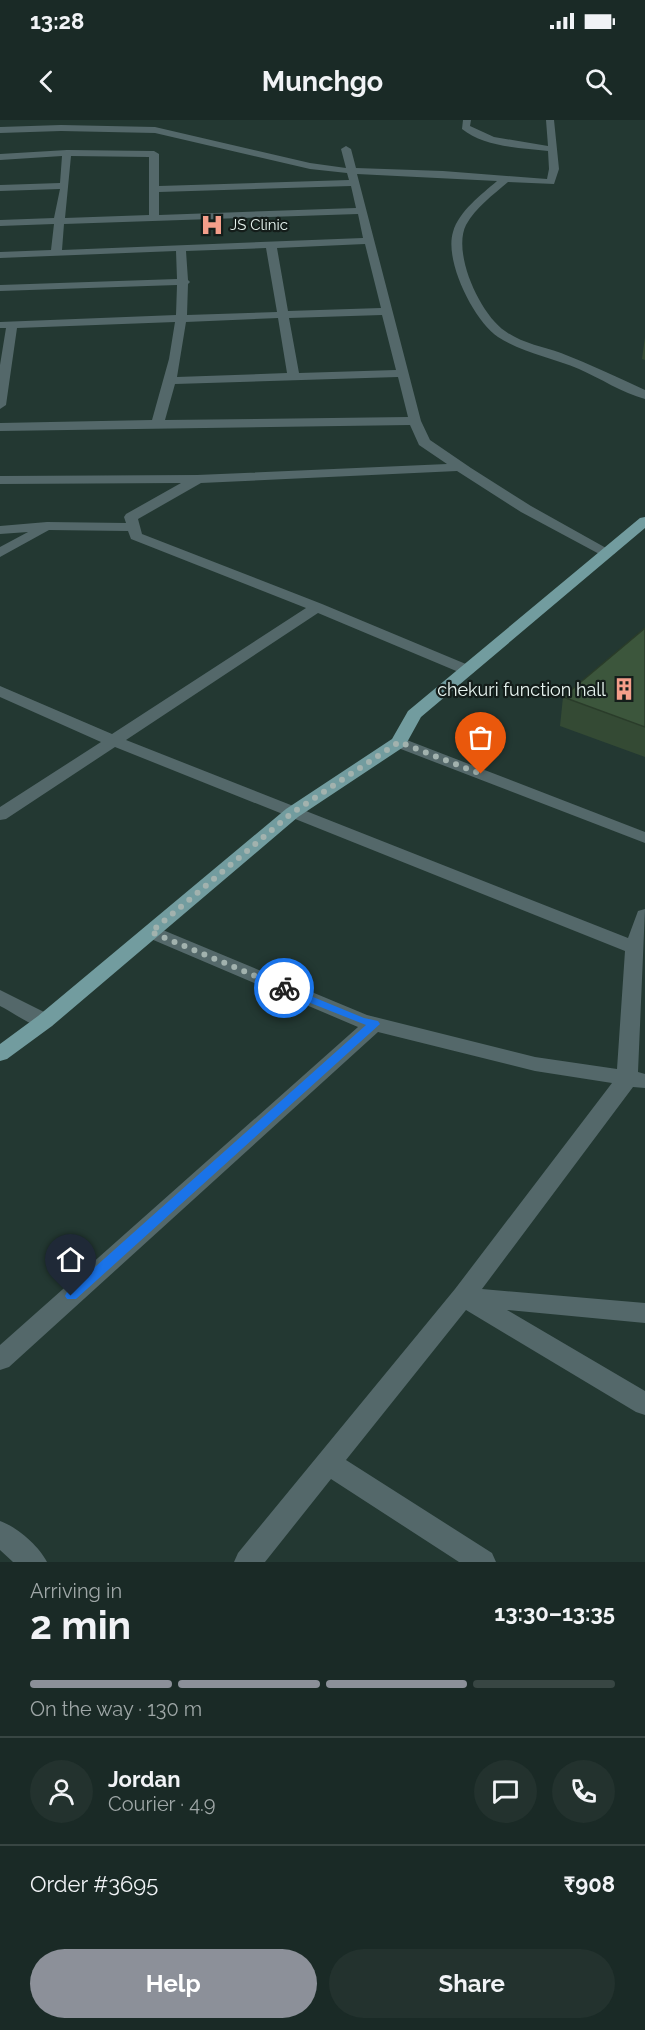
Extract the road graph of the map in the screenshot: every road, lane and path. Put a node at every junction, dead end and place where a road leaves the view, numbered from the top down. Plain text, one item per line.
1 (159, 120) edge
2 (466, 120) edge
3 (550, 120) edge
4 (0, 130) edge
5 (155, 130) junction
6 (346, 149) dead end
7 (552, 149) junction
8 (67, 153) junction
9 (154, 154) junction
10 (0, 157) edge
11 (352, 177) junction
12 (506, 178) junction
13 (65, 186) junction
14 (0, 188) edge
15 (154, 189) junction
16 (361, 211) junction
17 (154, 218) junction
18 (58, 221) junction
19 (0, 223) edge
20 (369, 241) junction
21 (271, 245) junction
22 (181, 248) junction
23 (56, 253) junction
24 (0, 255) edge
25 (185, 282) junction
26 (0, 288) edge
27 (387, 311) junction
28 (282, 314) junction
29 (182, 317) junction
30 (6, 325) edge
31 (403, 373) junction
32 (294, 377) junction
33 (171, 381) junction
34 (645, 395) edge
35 (0, 405) edge
36 (415, 421) junction
37 (157, 424) junction
38 (0, 427) edge
39 (461, 467) junction
40 (198, 479) junction
41 (0, 480) edge
42 (645, 521) edge
43 (48, 526) junction
44 (134, 527) junction
45 (0, 530) edge
46 (0, 553) edge
47 (608, 553) junction
48 (316, 607) junction
49 (467, 670) junction
50 (0, 691) edge
51 (111, 740) junction
52 (399, 742) junction
53 (292, 813) junction
54 (0, 815) edge
55 (645, 838) edge
56 (151, 932) junction
57 (641, 934) edge
58 (0, 997) edge
59 (45, 1021) junction
60 (374, 1024) junction
61 (0, 1054) edge
62 (636, 1080) edge
63 (463, 1296) junction
64 (645, 1313) edge
65 (0, 1360) edge
66 (645, 1404) edge
67 (328, 1463) junction
68 (0, 1533) edge
69 (33, 1562) edge
70 (248, 1562) edge
71 (482, 1562) edge

1 - 5 street
2 - 7 street
3 - 7 street
4 - 5 street
5 - 9 street
5 - 11 street
6 - 11 street
7 - 12 street
8 - 9 street
8 - 10 street
8 - 13 street
9 - 15 street
11 - 12 street
11 - 15 street
11 - 16 street
12 - 34 street
13 - 14 street
13 - 18 street
15 - 17 street
16 - 17 street
16 - 20 street
17 - 18 street
18 - 19 street
18 - 23 street
20 - 21 street
20 - 27 street
21 - 22 street
21 - 28 street
22 - 23 street
22 - 25 street
23 - 24 street
25 - 26 street
25 - 29 street
27 - 28 street
27 - 31 street
28 - 29 street
28 - 32 street
29 - 30 street
29 - 33 street
30 - 35 street
31 - 32 street
31 - 36 street
32 - 33 street
33 - 37 street
36 - 37 street
36 - 39 street
37 - 38 street
39 - 40 street
39 - 47 street
40 - 41 street
40 - 44 street
42 - 47 main road
43 - 44 street
43 - 45 street
43 - 46 street
44 - 48 street
47 - 49 main road
48 - 49 street
48 - 51 street
49 - 52 main road
50 - 51 street
51 - 53 street
51 - 54 street
52 - 53 main road
52 - 55 street
53 - 56 main road
53 - 57 street
56 - 59 main road
56 - 60 street
57 - 62 street
58 - 59 street
59 - 61 main road
60 - 62 street
60 - 65 street
62 - 63 street
63 - 64 street
63 - 66 street
63 - 67 street
67 - 70 street
67 - 71 street
68 - 69 street

